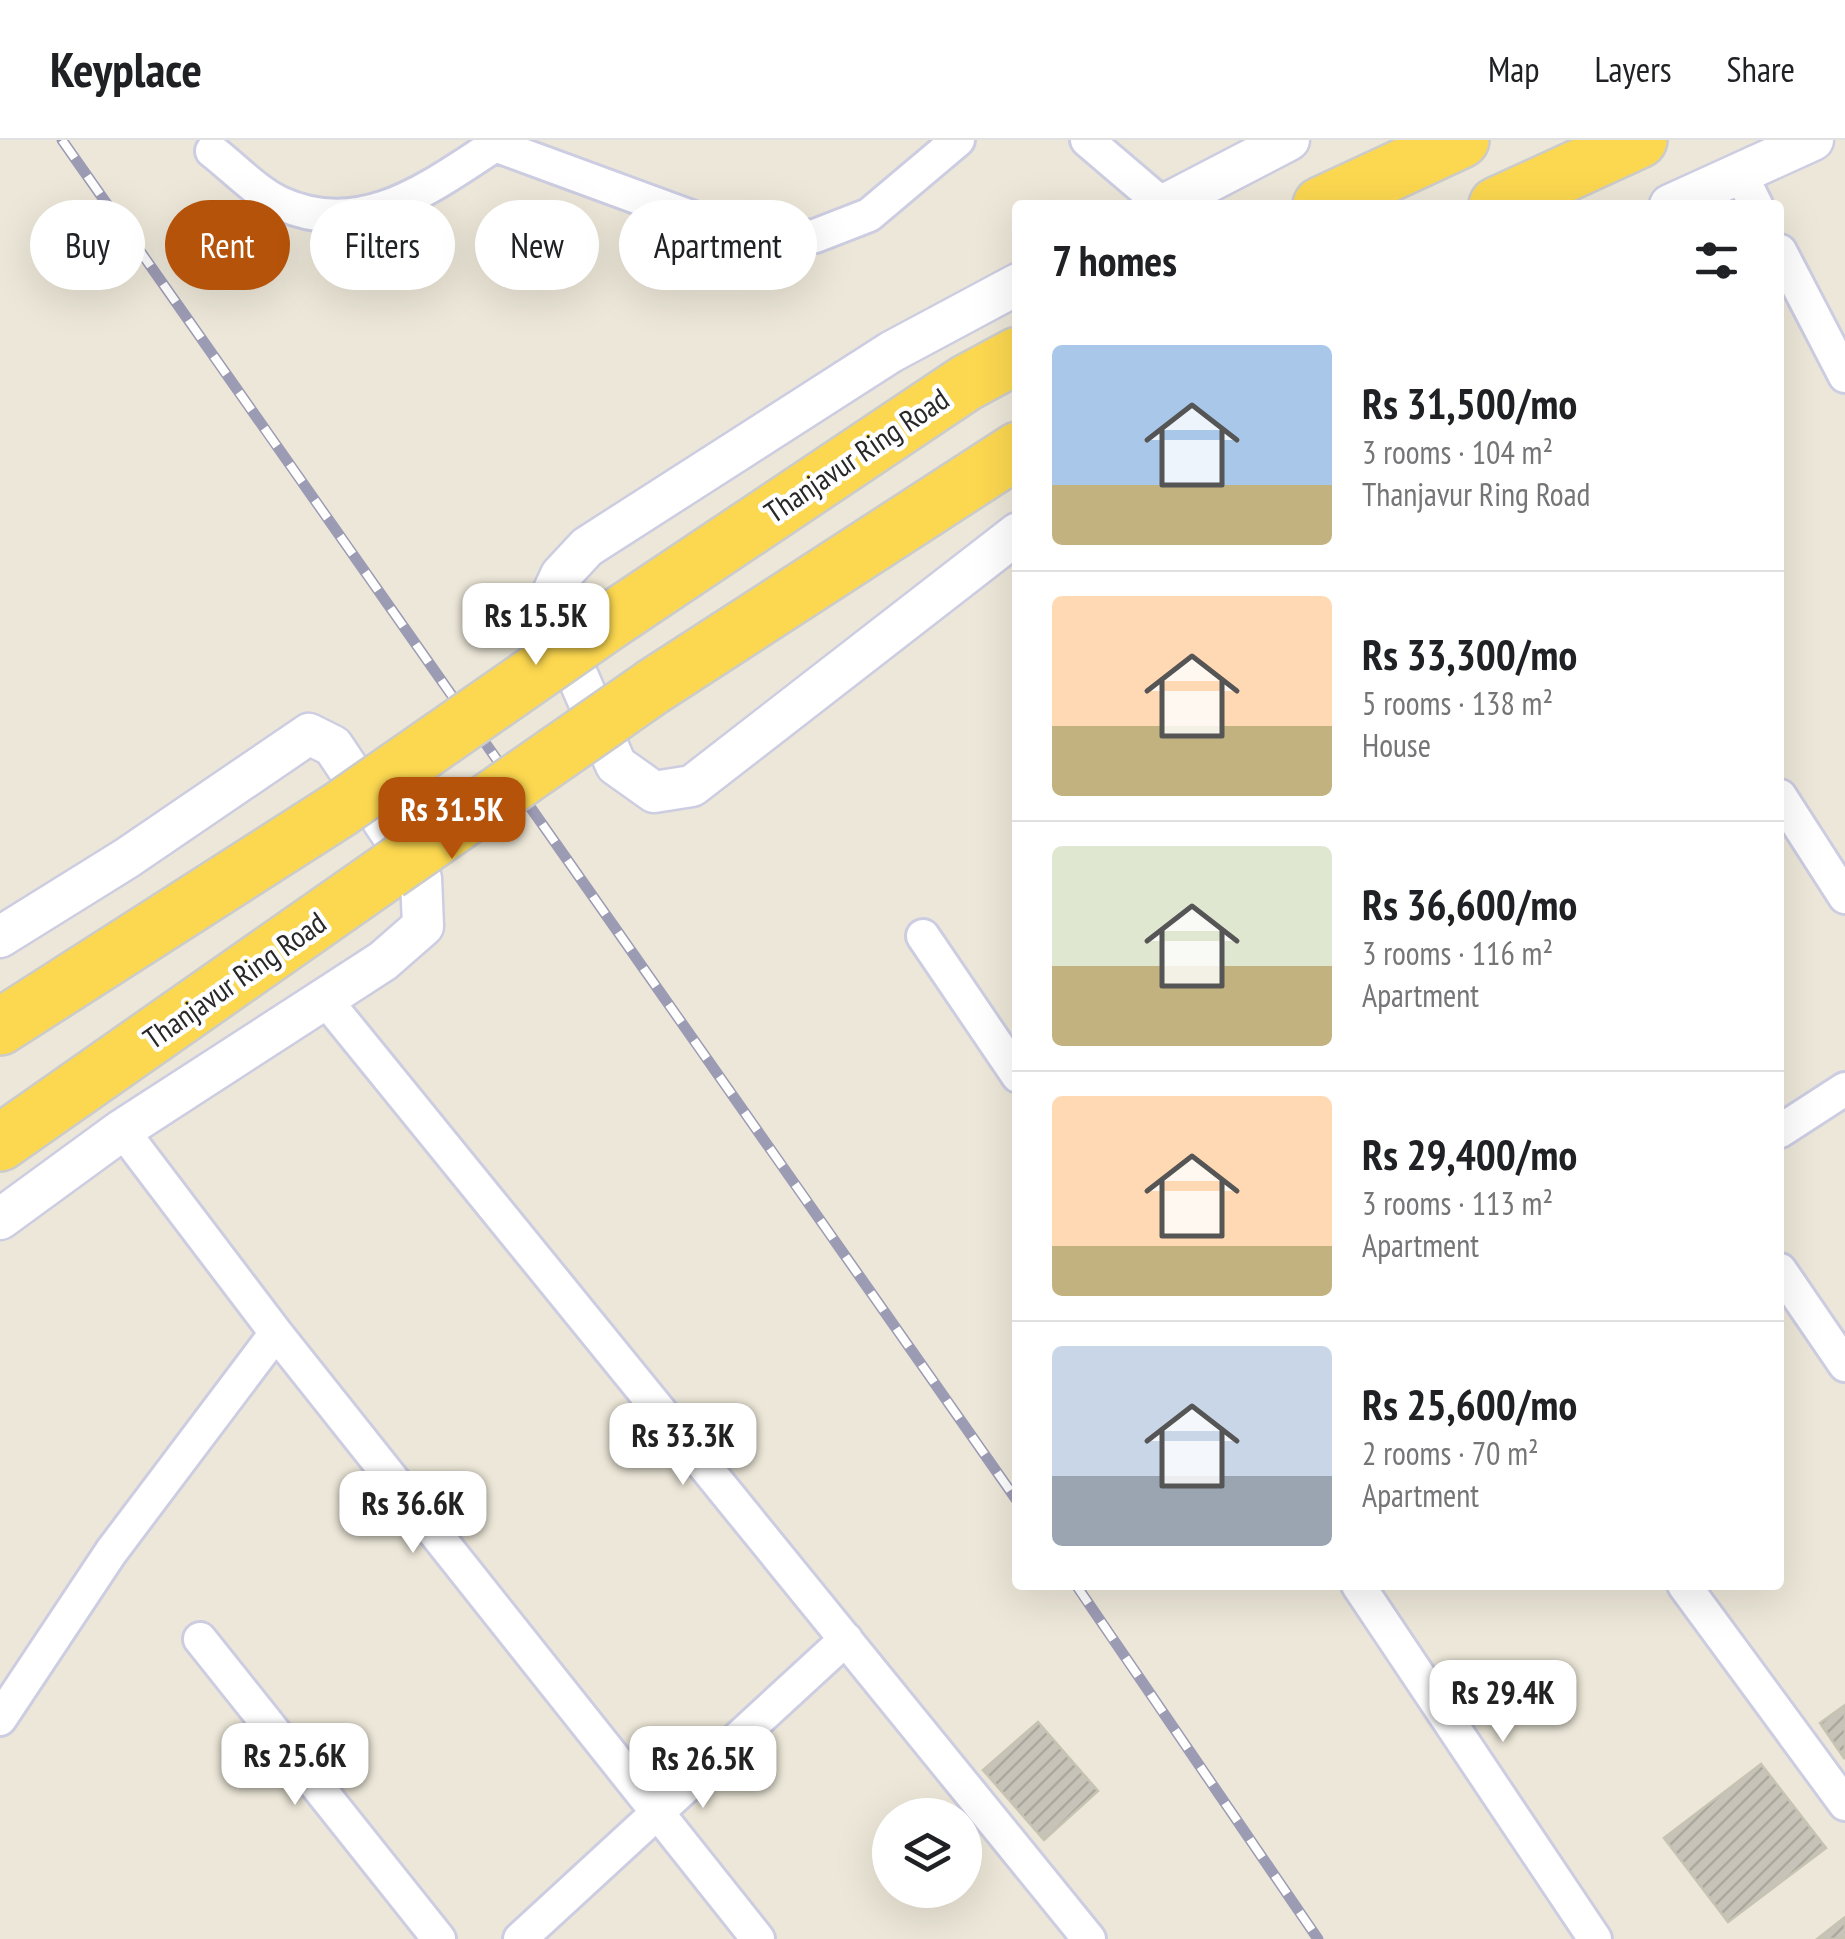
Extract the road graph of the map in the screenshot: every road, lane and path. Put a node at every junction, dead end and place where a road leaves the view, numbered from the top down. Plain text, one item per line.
1 (958, 140) edge
2 (1086, 140) edge
3 (1290, 140) edge
4 (1460, 140) edge
5 (1640, 140) edge
6 (1813, 140) edge
7 (496, 142) edge
8 (212, 151) dead end
9 (1748, 189) edge
10 (1158, 200) edge
11 (1174, 200) edge
12 (1331, 200) edge
13 (1508, 200) edge
14 (1694, 200) edge
15 (1784, 259) edge
16 (1012, 287) edge
17 (1012, 358) edge
18 (1845, 376) edge
19 (1012, 454) edge
20 (1012, 538) edge
21 (1784, 802) edge
22 (1845, 897) edge
23 (924, 936) dead end
24 (0, 937) edge
25 (324, 998) junction
26 (0, 1027) edge
27 (1012, 1067) edge
28 (1845, 1090) edge
29 (1784, 1128) edge
30 (122, 1130) junction
31 (0, 1143) edge
32 (0, 1219) edge
33 (1784, 1276) edge
34 (276, 1334) junction
35 (1845, 1365) edge
36 (1361, 1590) edge
37 (1688, 1590) edge
38 (200, 1638) dead end
39 (846, 1639) junction
40 (0, 1720) edge
41 (1845, 1804) edge
42 (656, 1812) junction
43 (439, 1939) edge
44 (520, 1939) edge
45 (758, 1939) edge
46 (1090, 1939) edge
47 (1595, 1939) edge

1 - 7 street
2 - 10 street
3 - 11 street
4 - 12 highway
5 - 13 highway
6 - 9 street
7 - 8 street
9 - 14 street
15 - 18 street
16 - 20 street
17 - 26 highway, Thanjavur Ring Road, bridge
19 - 31 highway, Thanjavur Ring Road, bridge
21 - 22 street
23 - 27 street
24 - 25 street
25 - 30 street
25 - 39 street
28 - 29 street
30 - 32 street
30 - 34 street
33 - 35 street
34 - 40 street
34 - 42 street
36 - 47 street
37 - 41 street
38 - 43 street
39 - 42 street
39 - 46 street
42 - 44 street
42 - 45 street

